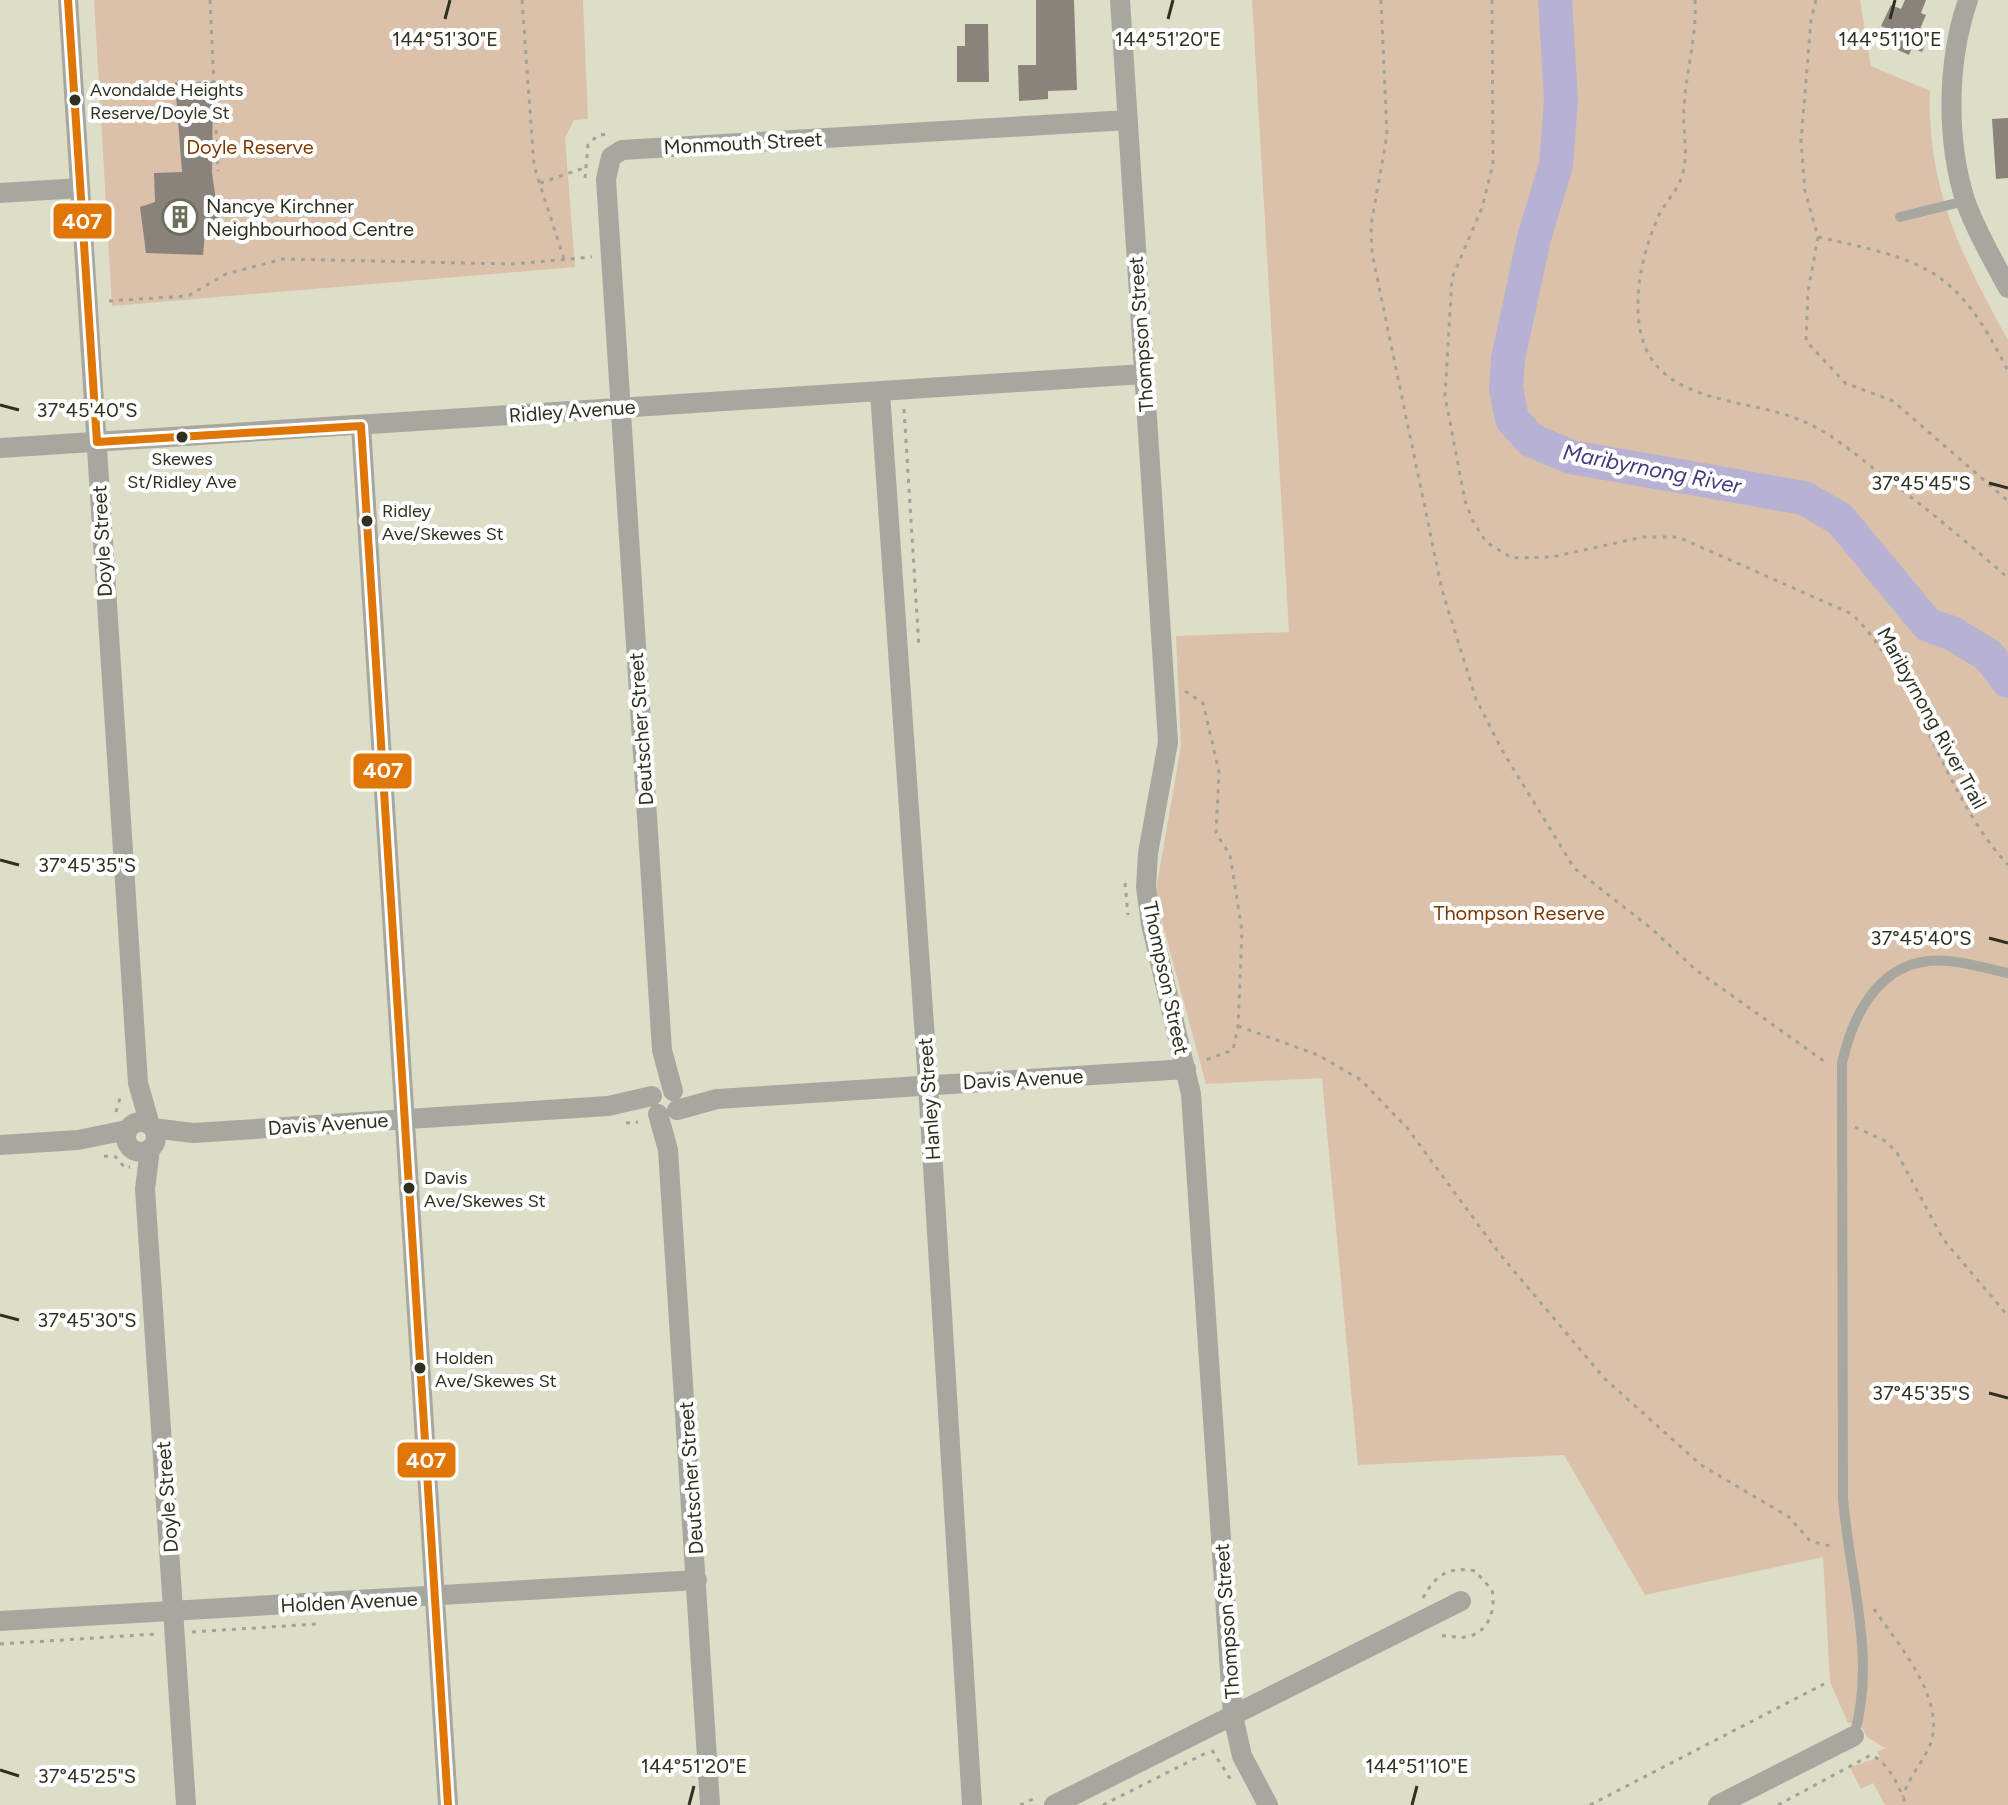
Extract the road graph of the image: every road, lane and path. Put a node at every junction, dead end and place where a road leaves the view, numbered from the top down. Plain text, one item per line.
1 (68, 0) edge
2 (210, 0) edge
3 (522, 0) edge
4 (1120, 0) edge
5 (1381, 0) edge
6 (1492, 0) edge
7 (1695, 0) edge
8 (1816, 0) edge
9 (1968, 0) edge
10 (1128, 120) junction
11 (584, 168) dead end
12 (218, 171) dead end
13 (540, 183) junction
14 (80, 188) junction
15 (0, 193) edge
16 (1965, 201) junction
17 (1900, 217) dead end
18 (1818, 237) junction
19 (593, 257) dead end
20 (564, 259) junction
21 (2008, 288) edge
22 (90, 306) junction
23 (2008, 371) edge
24 (1143, 374) junction
25 (880, 392) junction
26 (619, 408) junction
27 (361, 426) junction
28 (97, 442) junction
29 (0, 448) edge
30 (2008, 501) edge
31 (2008, 578) edge
32 (1174, 688) junction
33 (1184, 704) dead end
34 (2008, 865) edge
35 (1127, 873) dead end
36 (1132, 929) dead end
37 (2008, 973) edge
38 (1238, 1026) junction
39 (1198, 1067) junction
40 (1841, 1073) junction
41 (928, 1085) junction
42 (129, 1086) junction
43 (662, 1105) junction
44 (406, 1119) junction
45 (623, 1123) dead end
46 (1840, 1124) junction
47 (103, 1139) junction
48 (140, 1140) junction
49 (0, 1145) edge
50 (2008, 1316) edge
51 (1849, 1551) junction
52 (697, 1580) junction
53 (434, 1597) junction
54 (1461, 1601) dead end
55 (1421, 1602) dead end
56 (1871, 1605) dead end
57 (182, 1611) junction
58 (0, 1621) edge
59 (191, 1632) dead end
60 (1433, 1637) dead end
61 (1824, 1684) dead end
62 (1235, 1726) junction
63 (1854, 1736) joint
64 (1212, 1750) junction
65 (1232, 1783) dead end
66 (1903, 1797) junction
67 (186, 1805) edge
68 (448, 1805) edge
69 (710, 1805) edge
70 (972, 1805) edge
71 (1054, 1805) edge
72 (1103, 1805) edge
73 (1268, 1805) edge
74 (1590, 1805) edge
75 (1718, 1805) edge
76 (1778, 1805) edge
77 (1906, 1805) edge

1 - 14 street, Doyle Street
2 - 12 path
3 - 13 path
4 - 10 street, Thompson Street
5 - 40 path
6 - 34 path, Maribyrnong River Trail
7 - 31 path
8 - 18 path
9 - 16 street
10 - 24 street, Thompson Street
10 - 26 street, Monmouth Street
11 - 13 path
13 - 20 path
14 - 15 street
14 - 22 street, Doyle Street
16 - 17 lane
16 - 21 street
18 - 23 path
18 - 30 path
19 - 20 path
20 - 22 path
22 - 28 street, Doyle Street
24 - 25 street, Ridley Avenue
24 - 32 street, Thompson Street
25 - 26 street, Ridley Avenue
25 - 41 street, Hanley Street
26 - 27 street, Ridley Avenue
26 - 43 street, Deutscher Street
27 - 28 street, Ridley Avenue
27 - 44 street
28 - 29 street, Ridley Avenue
28 - 42 street, Doyle Street
32 - 33 path
32 - 38 path
32 - 39 street, Thompson Street
35 - 36 path
37 - 40 lane
38 - 39 path
38 - 51 path
39 - 41 street, Davis Avenue
39 - 62 street, Thompson Street
40 - 46 lane
41 - 43 street, Davis Avenue
41 - 70 street, Hanley Street
42 - 47 path
42 - 48 street, Doyle Street
43 - 44 street, Davis Avenue
43 - 45 path
43 - 52 street, Deutscher Street
44 - 48 street, Davis Avenue
44 - 53 street
46 - 50 path
46 - 51 lane
47 - 48 street, Davis Avenue
47 - 48 path
47 - 49 street, Davis Avenue
48 - 57 street, Doyle Street
51 - 63 lane
52 - 53 street, Holden Avenue
52 - 69 street, Deutscher Street
53 - 57 street, Holden Avenue
53 - 68 street
54 - 62 street
55 - 60 path
56 - 66 path
57 - 58 street, Holden Avenue
57 - 59 path
57 - 67 street, Doyle Street
61 - 74 path
62 - 64 path
62 - 71 street
62 - 73 street, Thompson Street
63 - 75 street
64 - 65 path
64 - 72 path
66 - 76 path
66 - 77 path

